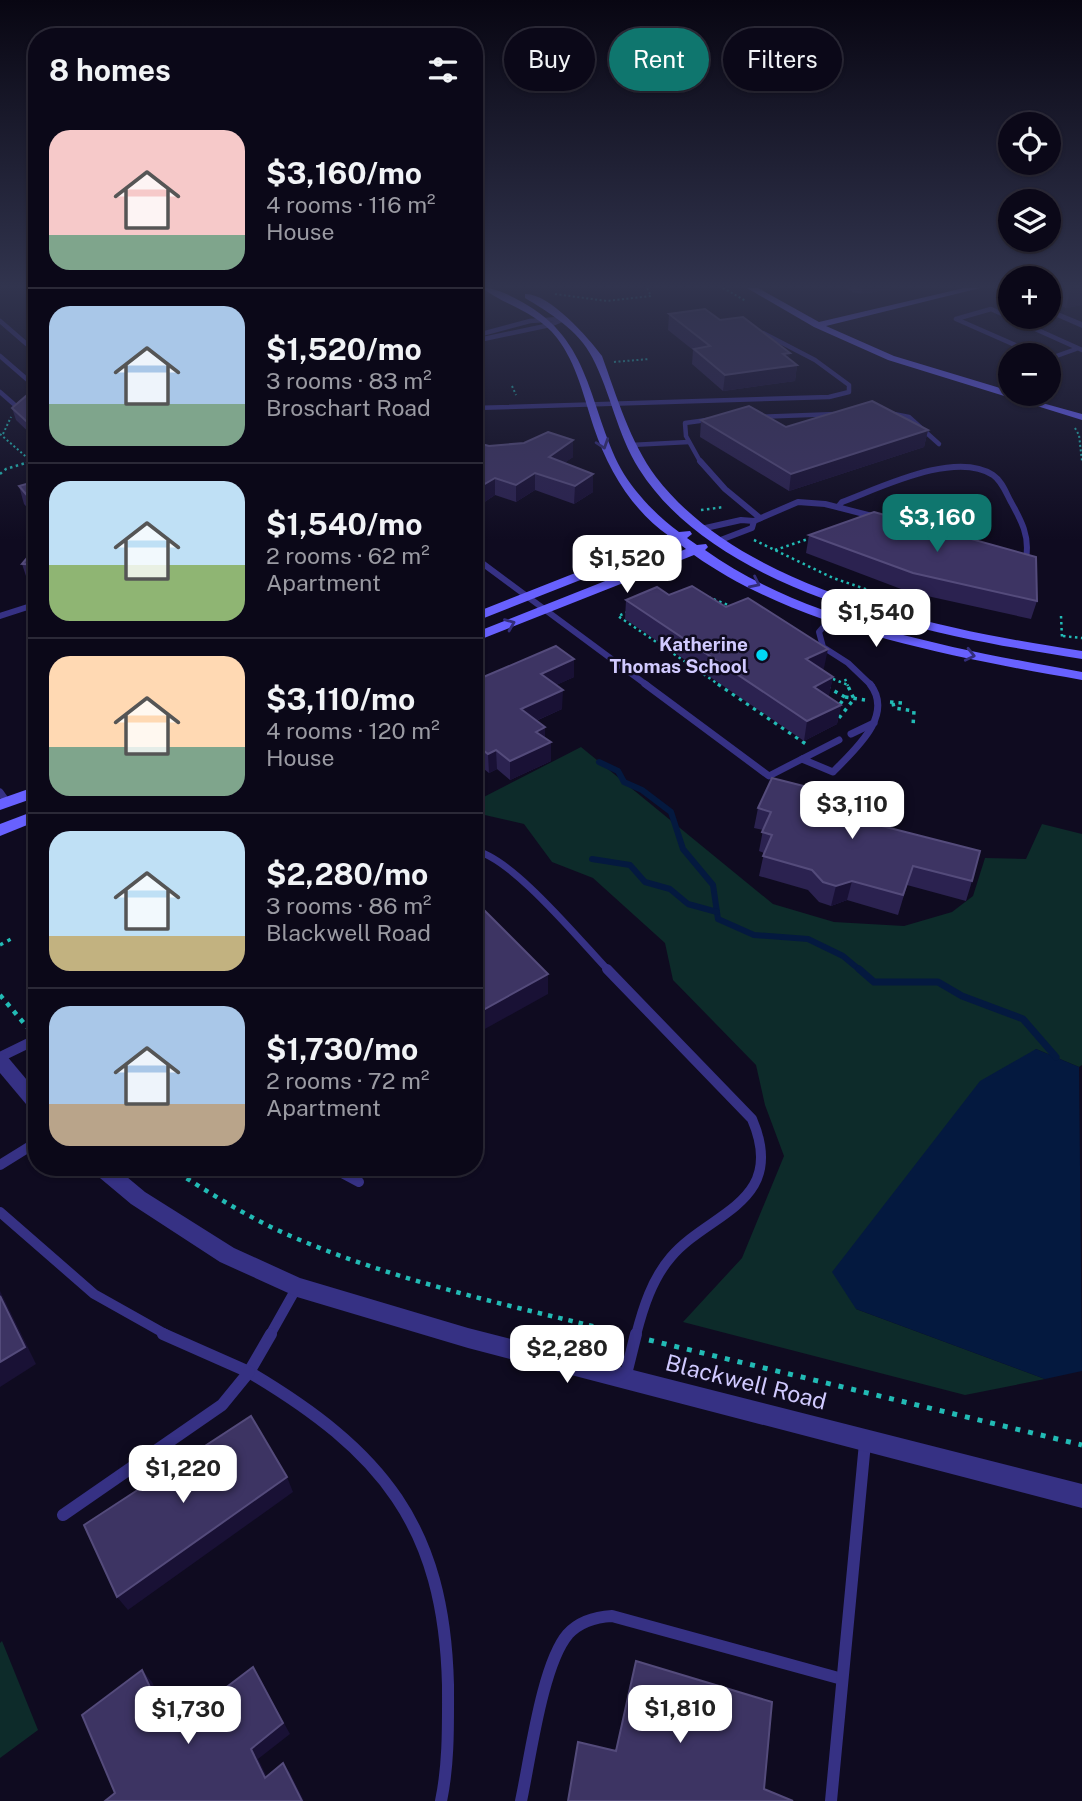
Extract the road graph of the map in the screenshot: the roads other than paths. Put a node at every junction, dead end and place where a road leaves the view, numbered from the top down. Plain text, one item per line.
1 (578, 372) edge
2 (603, 372) edge
3 (832, 372) edge
4 (933, 372) edge
5 (0, 392) edge
6 (28, 403) edge
7 (615, 405) junction
8 (590, 406) junction
9 (483, 408) edge
10 (877, 412) edge
11 (850, 413) edge
12 (1082, 417) edge
13 (744, 418) edge
14 (718, 419) edge
15 (690, 442) junction
16 (939, 444) dead end
17 (631, 445) junction
18 (838, 507) junction
19 (757, 520) junction
20 (889, 520) edge
21 (701, 529) junction
22 (675, 537) junction
23 (718, 541) junction
24 (695, 550) junction
25 (1014, 554) edge
26 (483, 563) edge
27 (529, 596) junction
28 (28, 607) edge
29 (546, 609) junction
30 (483, 614) edge
31 (0, 615) edge
32 (832, 617) junction
33 (483, 634) edge
34 (1082, 655) edge
35 (1082, 676) edge
36 (878, 720) junction
37 (851, 734) dead end
38 (839, 740) dead end
39 (802, 759) junction
40 (28, 793) edge
41 (2, 800) edge
42 (28, 819) edge
43 (0, 830) edge
44 (483, 852) edge
45 (28, 1043) edge
46 (0, 1058) edge
47 (28, 1094) edge
48 (28, 1147) edge
49 (0, 1164) edge
50 (112, 1176) edge
51 (348, 1176) edge
52 (359, 1182) dead end
53 (0, 1212) edge
54 (297, 1287) junction
55 (249, 1371) junction
56 (625, 1378) junction
57 (866, 1440) junction
58 (1082, 1496) edge
59 (63, 1515) dead end
60 (842, 1679) junction
61 (441, 1801) edge
62 (521, 1801) edge
63 (831, 1801) edge

1 - 8 street
2 - 7 street
3 - 7 lane
4 - 12 street
5 - 6 lane
7 - 8 lane
7 - 17 street
8 - 9 lane
8 -> 22 street
10 - 16 lane
11 - 13 lane
14 - 15 lane
15 - 17 lane
15 - 19 lane
17 - 21 street
18 - 19 lane
18 - 20 lane
18 - 25 lane
19 - 21 lane
19 - 23 lane
21 - 22 street
21 - 23 street
22 - 24 street
22 - 27 street
23 - 24 street
23 - 34 street
24 - 29 street
24 -> 32 street
26 - 27 lane
27 - 29 lane
27 - 30 street
28 - 31 lane
33 -> 29 street
29 - 39 lane
32 -> 35 street
32 - 36 lane
36 - 37 lane
36 - 39 lane
38 - 39 lane
40 - 41 street
42 - 43 street
44 - 56 lane
45 - 46 lane
46 - 47 street
48 - 49 lane
50 - 54 street, Blackwell Road
51 - 52 lane
53 - 55 lane
54 - 55 lane
54 - 56 street, Blackwell Road
55 - 59 lane
55 - 61 lane
56 - 57 street, Blackwell Road
57 - 58 street, Blackwell Road
57 - 60 lane
60 - 62 lane
60 - 63 lane

